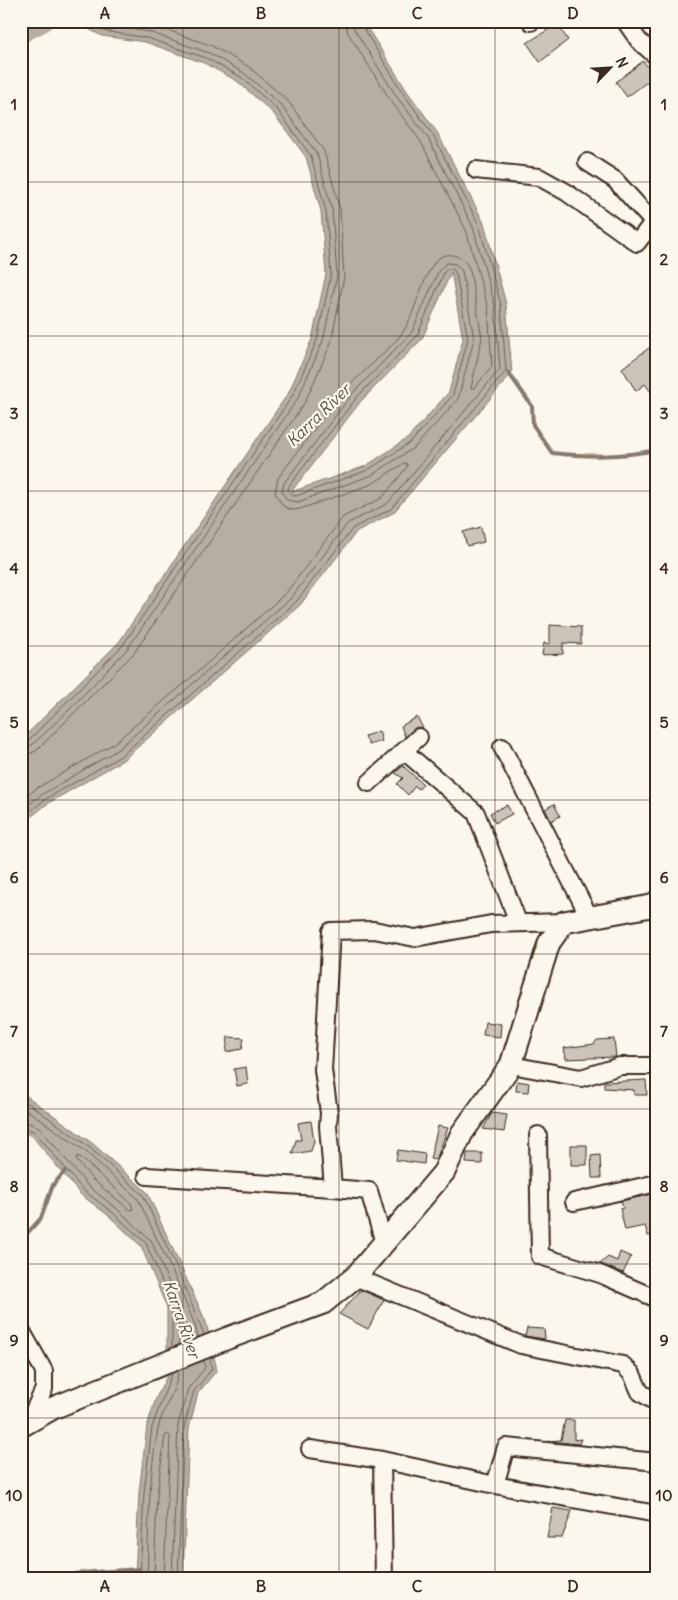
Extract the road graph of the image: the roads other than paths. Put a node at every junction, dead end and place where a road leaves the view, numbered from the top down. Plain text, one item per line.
1 (625, 21) edge
2 (657, 57) edge
3 (587, 162) dead end
4 (476, 170) dead end
5 (655, 222) edge
6 (419, 737) dead end
7 (502, 747) dead end
8 (404, 751) junction
9 (369, 783) dead end
10 (657, 902) edge
11 (590, 918) junction
12 (518, 922) junction
13 (564, 922) junction
14 (511, 1065) junction
15 (657, 1066) edge
16 (538, 1135) dead end
17 (147, 1176) dead end
18 (657, 1183) edge
19 (333, 1188) junction
20 (574, 1202) dead end
21 (384, 1243) junction
22 (355, 1276) junction
23 (657, 1299) edge
24 (21, 1330) edge
25 (657, 1403) edge
26 (25, 1424) edge
27 (310, 1449) dead end
28 (382, 1460) junction
29 (657, 1462) edge
30 (495, 1485) junction
31 (657, 1514) edge
32 (384, 1579) edge

1 - 2 street
3 - 5 street
4 - 5 street
6 - 8 street
7 - 11 street
8 - 9 street
8 - 12 street
10 - 11 main road
11 - 13 main road
12 - 13 street
12 - 19 street
13 - 14 main road
14 - 15 street
14 - 21 main road
16 - 23 street
17 - 19 street
18 - 20 street
19 - 21 street
21 - 22 main road
22 - 25 street
22 - 26 main road
24 - 26 street
27 - 28 street
28 - 30 street
28 - 32 street
29 - 30 street
30 - 31 street

